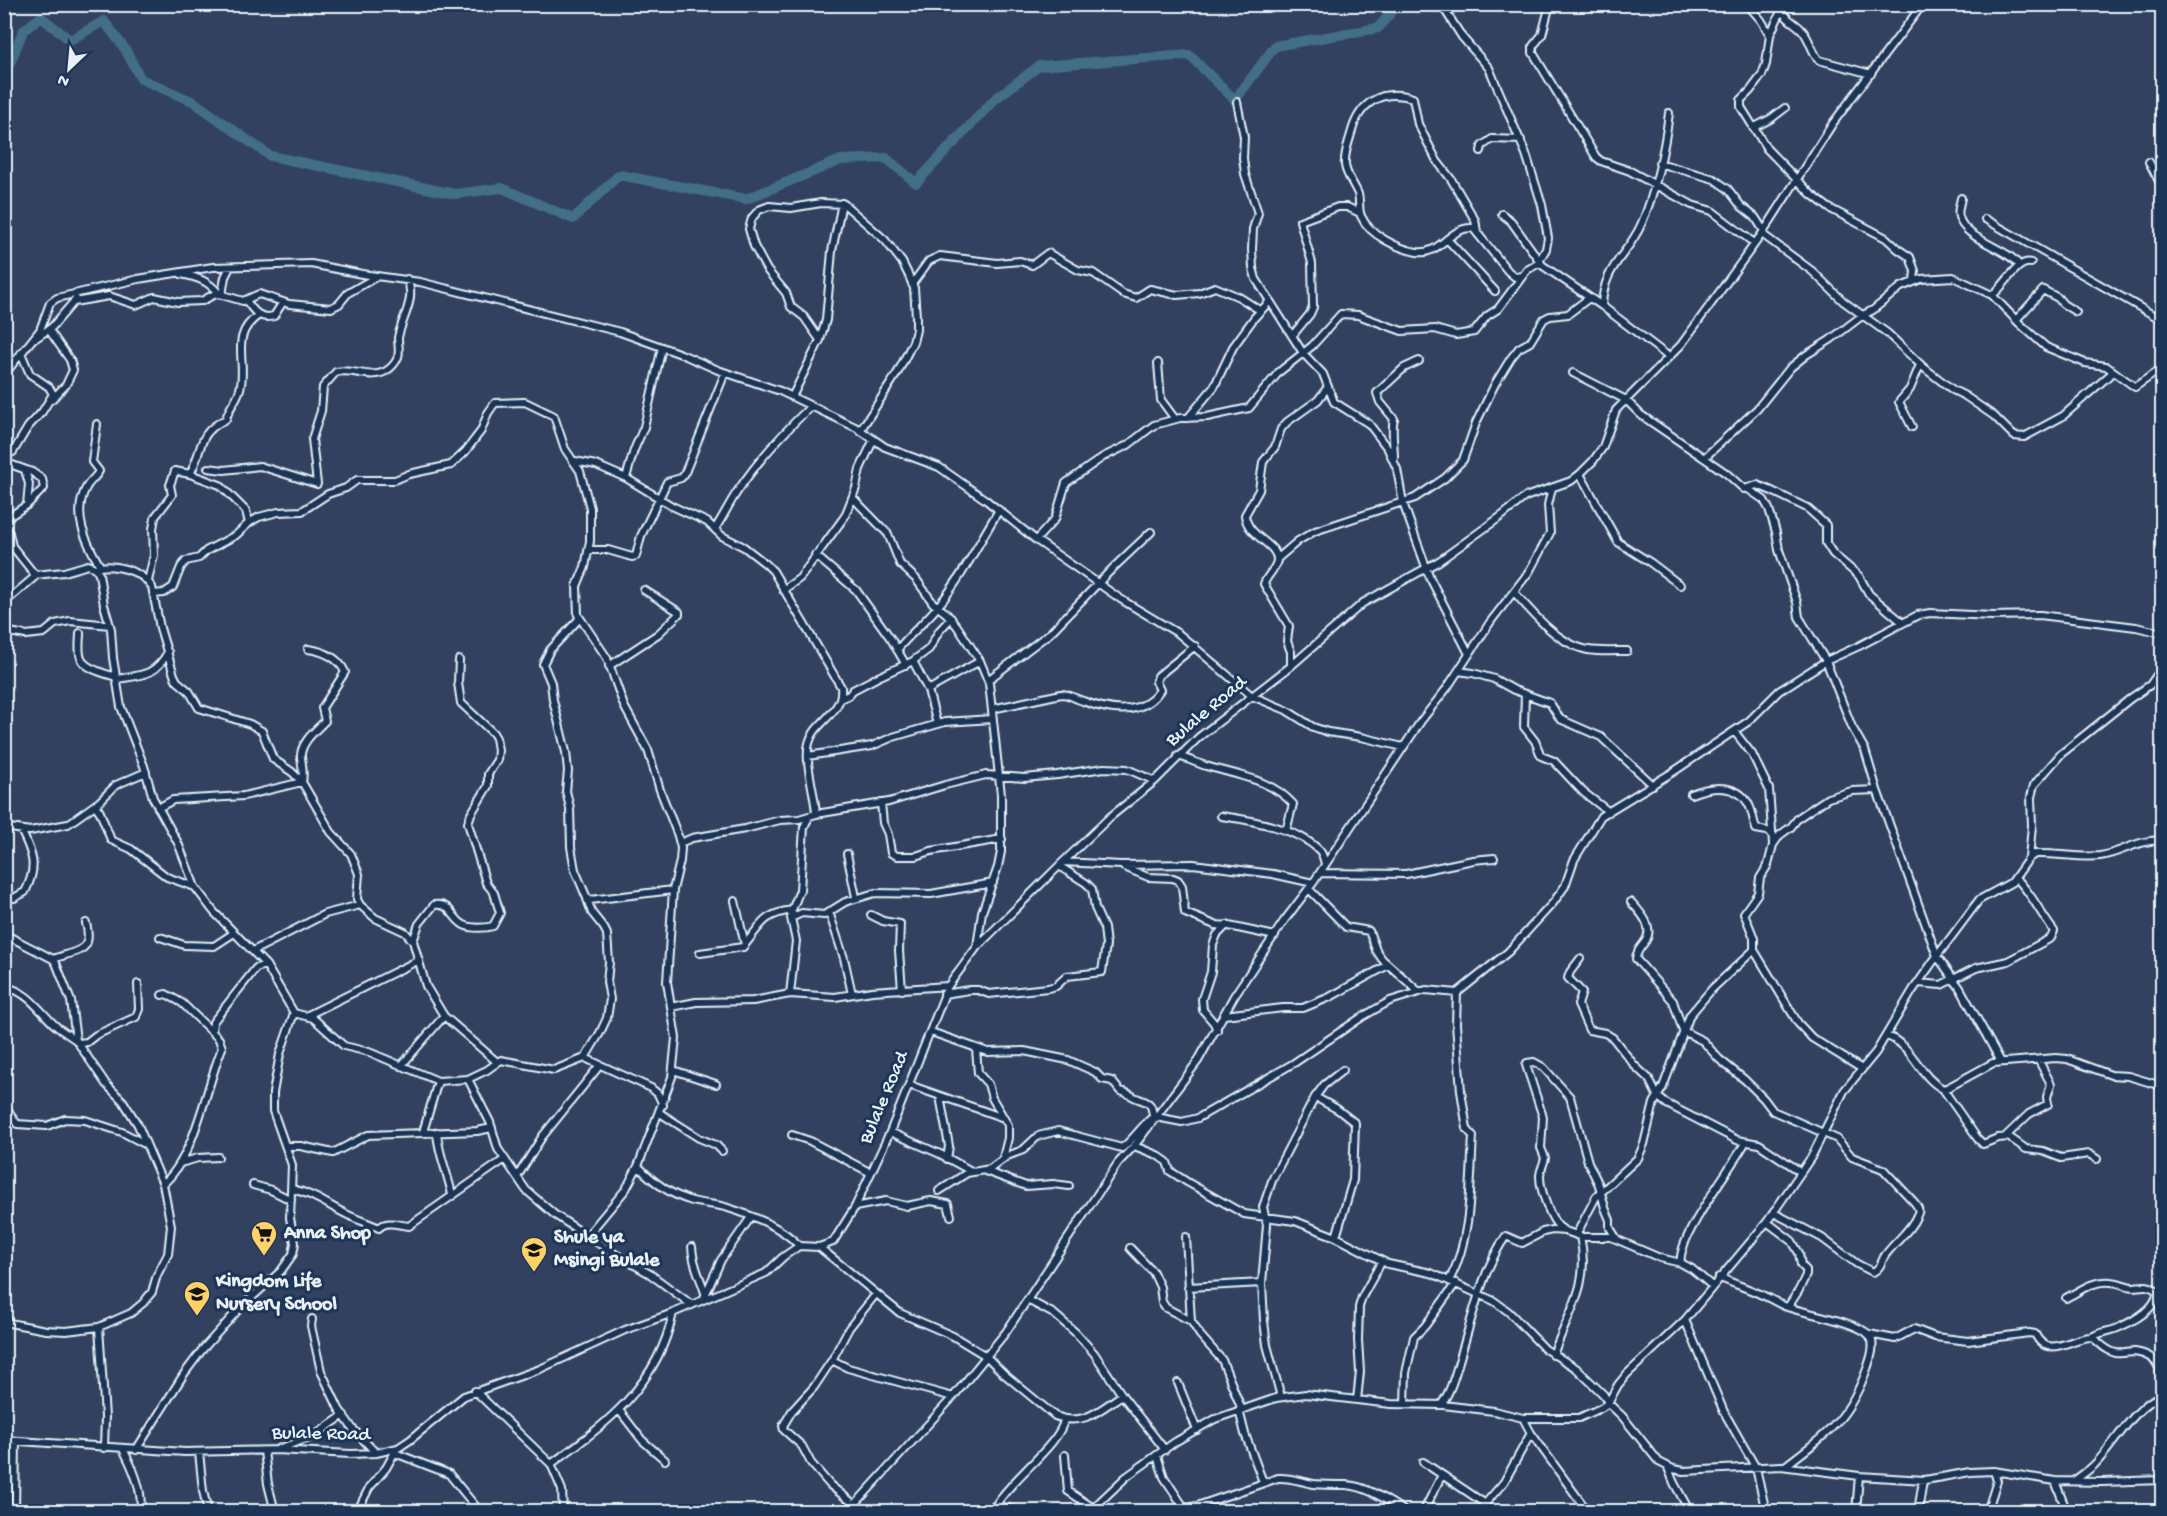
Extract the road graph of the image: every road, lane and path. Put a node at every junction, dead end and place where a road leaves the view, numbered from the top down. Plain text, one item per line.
1 (1550, 4) edge
2 (1747, 4) edge
3 (1923, 4) edge
4 (1782, 7) edge
5 (1443, 8) dead end
6 (1770, 35) junction
7 (1871, 74) junction
8 (1237, 102) dead end
9 (1785, 108) dead end
10 (1669, 113) dead end
11 (1753, 128) junction
12 (1521, 140) junction
13 (1481, 151) dead end
14 (2149, 162) dead end
15 (1659, 163) junction
16 (1798, 179) junction
17 (1654, 184) junction
18 (2163, 187) edge
19 (1961, 198) dead end
20 (842, 203) junction
21 (1360, 213) junction
22 (1502, 214) dead end
23 (1985, 219) dead end
24 (1477, 231) junction
25 (1763, 232) junction
26 (1447, 239) junction
27 (1754, 243) junction
28 (1540, 262) junction
29 (2031, 263) dead end
30 (2019, 265) junction
31 (230, 267) junction
32 (178, 273) junction
33 (376, 276) junction
34 (1522, 276) junction
35 (407, 279) junction
36 (1914, 281) junction
37 (912, 284) junction
38 (1495, 291) dead end
39 (80, 293) junction
40 (220, 295) junction
41 (1992, 295) junction
42 (1589, 297) junction
43 (246, 300) junction
44 (74, 302) junction
45 (283, 302) junction
46 (1270, 302) junction
47 (1602, 306) junction
48 (1261, 311) junction
49 (2076, 312) dead end
50 (259, 315) junction
51 (1863, 315) junction
52 (2016, 320) junction
53 (2163, 320) edge
54 (49, 330) junction
55 (1292, 336) junction
56 (819, 340) junction
57 (31, 341) junction
58 (662, 347) junction
59 (1303, 353) junction
60 (21, 354) junction
61 (1669, 357) junction
62 (1419, 361) dead end
63 (1158, 363) dead end
64 (1920, 365) junction
65 (2163, 368) edge
66 (2113, 372) junction
67 (725, 373) junction
68 (1573, 373) dead end
69 (4, 375) edge
70 (1327, 388) junction
71 (792, 397) junction
72 (1626, 400) junction
73 (48, 402) junction
74 (811, 406) junction
75 (1188, 418) junction
76 (1175, 419) junction
77 (97, 424) dead end
78 (1912, 427) dead end
79 (860, 431) junction
80 (873, 441) junction
81 (1704, 458) junction
82 (4, 459) edge
83 (1394, 459) junction
84 (575, 461) junction
85 (207, 468) dead end
86 (26, 470) junction
87 (190, 474) junction
88 (1580, 474) junction
89 (626, 478) junction
90 (1552, 488) junction
91 (1748, 489) junction
92 (660, 497) junction
93 (853, 498) junction
94 (1403, 503) junction
95 (27, 505) junction
96 (999, 510) junction
97 (4, 520) edge
98 (249, 523) junction
99 (4, 526) edge
100 (715, 529) junction
101 (1151, 532) dead end
102 (1036, 540) junction
103 (589, 550) junction
104 (815, 555) junction
105 (1277, 559) junction
106 (98, 567) junction
107 (1427, 567) junction
108 (36, 575) junction
109 (148, 581) junction
110 (1099, 584) junction
111 (1680, 585) dead end
112 (644, 590) dead end
113 (783, 590) junction
114 (1514, 592) junction
115 (154, 594) junction
116 (4, 603) edge
117 (938, 607) junction
118 (951, 618) junction
119 (579, 619) junction
120 (1902, 622) junction
121 (110, 625) junction
122 (4, 632) edge
123 (80, 633) dead end
124 (2163, 633) edge
125 (1194, 646) junction
126 (308, 649) dead end
127 (897, 650) junction
128 (1627, 651) dead end
129 (168, 652) junction
130 (1469, 654) junction
131 (459, 660) dead end
132 (914, 661) junction
133 (1826, 661) junction
134 (980, 662) junction
135 (906, 665) junction
136 (609, 666) junction
137 (1291, 666) junction
138 (2163, 668) edge
139 (1458, 671) junction
140 (117, 678) junction
141 (988, 680) junction
142 (928, 690) junction
143 (1525, 694) junction
144 (1252, 696) junction
145 (840, 699) junction
146 (992, 709) junction
147 (992, 719) junction
148 (937, 724) junction
149 (1734, 731) junction
150 (1403, 747) junction
151 (808, 756) junction
152 (1178, 756) junction
153 (146, 772) junction
154 (999, 777) junction
155 (1155, 781) junction
156 (302, 782) junction
157 (1653, 784) junction
158 (1877, 790) junction
159 (1691, 794) dead end
160 (881, 804) junction
161 (95, 805) junction
162 (158, 808) junction
163 (1609, 812) junction
164 (812, 815) junction
165 (1221, 816) dead end
166 (4, 827) edge
167 (21, 830) junction
168 (1286, 831) junction
169 (1773, 836) junction
170 (1002, 839) junction
171 (2163, 841) edge
172 (680, 843) junction
173 (1773, 844) junction
174 (847, 854) dead end
175 (1494, 858) dead end
176 (2029, 858) junction
177 (1061, 864) junction
178 (1325, 864) junction
179 (1121, 865) junction
180 (1320, 873) junction
181 (2016, 878) junction
182 (993, 883) junction
183 (1311, 886) junction
184 (195, 887) junction
185 (673, 890) junction
186 (856, 897) junction
187 (4, 898) edge
188 (587, 899) junction
189 (735, 901) dead end
190 (1631, 902) dead end
191 (360, 904) junction
192 (792, 910) junction
193 (829, 912) junction
194 (872, 915) dead end
195 (792, 918) junction
196 (86, 923) dead end
197 (1227, 925) junction
198 (234, 933) junction
199 (4, 934) edge
200 (1275, 936) junction
201 (160, 937) dead end
202 (413, 941) junction
203 (745, 945) junction
204 (977, 947) junction
205 (1754, 950) junction
206 (253, 951) junction
207 (700, 953) dead end
208 (1937, 956) junction
209 (52, 959) junction
210 (1580, 959) dead end
211 (419, 960) junction
212 (266, 965) junction
213 (1388, 965) junction
214 (1953, 978) junction
215 (1918, 983) junction
216 (138, 984) dead end
217 (948, 986) junction
218 (4, 987) edge
219 (902, 990) junction
220 (1418, 991) junction
221 (1457, 993) junction
222 (790, 994) junction
223 (852, 994) junction
224 (944, 994) junction
225 (162, 995) dead end
226 (671, 1007) junction
227 (294, 1013) junction
228 (308, 1015) junction
229 (1224, 1015) junction
230 (444, 1016) junction
231 (1217, 1030) junction
232 (1683, 1031) junction
233 (212, 1032) junction
234 (931, 1032) junction
235 (1887, 1036) junction
236 (77, 1042) junction
237 (86, 1046) junction
238 (976, 1049) junction
239 (585, 1058) junction
240 (2038, 1060) junction
241 (497, 1062) junction
242 (2001, 1062) junction
243 (600, 1065) junction
244 (401, 1066) junction
245 (1862, 1069) junction
246 (673, 1070) junction
247 (1343, 1070) dead end
248 (468, 1079) junction
249 (438, 1081) junction
250 (716, 1084) dead end
251 (909, 1085) junction
252 (2163, 1086) edge
253 (1942, 1089) junction
254 (940, 1096) junction
255 (1315, 1097) junction
256 (1658, 1097) junction
257 (663, 1105) junction
258 (4, 1109) edge
259 (660, 1113) junction
260 (1154, 1117) junction
261 (1006, 1119) junction
262 (492, 1128) junction
263 (423, 1132) junction
264 (436, 1132) junction
265 (890, 1132) junction
266 (1823, 1133) junction
267 (792, 1135) dead end
268 (2005, 1137) junction
269 (1745, 1143) junction
270 (145, 1145) junction
271 (287, 1146) junction
272 (1137, 1147) dead end
273 (722, 1151) dead end
274 (218, 1157) dead end
275 (1002, 1158) junction
276 (505, 1159) junction
277 (947, 1159) junction
278 (2097, 1159) dead end
279 (180, 1163) junction
280 (638, 1166) junction
281 (972, 1171) junction
282 (985, 1171) junction
283 (1802, 1172) junction
284 (871, 1173) junction
285 (516, 1177) junction
286 (163, 1184) junction
287 (253, 1185) dead end
288 (1069, 1186) dead end
289 (292, 1189) junction
290 (939, 1191) dead end
291 (1601, 1192) junction
292 (452, 1195) junction
293 (291, 1200) junction
294 (855, 1207) junction
295 (1774, 1213) junction
296 (951, 1216) dead end
297 (751, 1217) junction
298 (1265, 1218) junction
299 (1767, 1222) junction
300 (1565, 1231) junction
301 (1578, 1235) junction
302 (587, 1236) junction
303 (1186, 1237) dead end
304 (1336, 1237) junction
305 (1617, 1239) junction
306 (798, 1246) junction
307 (692, 1247) dead end
308 (819, 1247) junction
309 (1130, 1248) dead end
310 (1382, 1261) junction
311 (1681, 1263) junction
312 (1719, 1277) junction
313 (1453, 1281) junction
314 (1262, 1283) junction
315 (1712, 1286) junction
316 (1188, 1287) junction
317 (876, 1294) junction
318 (1480, 1294) junction
319 (704, 1297) junction
320 (2066, 1298) dead end
321 (1028, 1300) junction
322 (692, 1305) junction
323 (1788, 1307) junction
324 (673, 1313) junction
325 (312, 1319) dead end
326 (1684, 1320) junction
327 (1191, 1321) junction
328 (4, 1322) edge
329 (99, 1327) junction
330 (1869, 1334) junction
331 (2092, 1337) junction
332 (1553, 1355) junction
333 (986, 1356) junction
334 (832, 1360) junction
335 (1178, 1383) dead end
336 (475, 1391) junction
337 (1122, 1395) junction
338 (2162, 1395) edge
339 (1281, 1397) junction
340 (953, 1398) junction
341 (1356, 1400) junction
342 (1608, 1403) junction
343 (1405, 1404) junction
344 (1441, 1405) junction
345 (619, 1410) junction
346 (1240, 1410) junction
347 (344, 1415) junction
348 (1523, 1418) junction
349 (1064, 1420) junction
350 (1197, 1430) junction
351 (1531, 1433) junction
352 (4, 1440) edge
353 (16, 1441) junction
354 (104, 1448) junction
355 (123, 1449) junction
356 (136, 1450) junction
357 (276, 1450) junction
358 (397, 1450) junction
359 (1165, 1450) junction
360 (264, 1451) junction
361 (199, 1452) junction
362 (376, 1453) junction
363 (1065, 1455) dead end
364 (1157, 1456) junction
365 (665, 1460) dead end
366 (1423, 1462) dead end
367 (551, 1464) junction
368 (1785, 1466) junction
369 (1668, 1468) junction
370 (1756, 1468) junction
371 (1994, 1471) junction
372 (1442, 1475) junction
373 (1859, 1476) junction
374 (2163, 1479) edge
375 (1923, 1480) junction
376 (2055, 1481) junction
377 (2073, 1481) junction
378 (1263, 1482) junction
379 (1484, 1503) junction
380 (854, 1504) junction
381 (996, 1505) junction
382 (1091, 1510) edge
383 (1186, 1510) edge
384 (15, 1512) edge
385 (140, 1512) edge
386 (208, 1512) edge
387 (275, 1512) edge
388 (357, 1512) edge
389 (480, 1512) edge
390 (563, 1512) edge
391 (848, 1512) edge
392 (985, 1512) edge
393 (1023, 1512) edge
394 (1166, 1512) edge
395 (1406, 1512) edge
396 (1424, 1512) edge
397 (1478, 1512) edge
398 (1588, 1512) edge
399 (1690, 1512) edge
400 (1766, 1512) edge
401 (1856, 1512) edge
402 (1918, 1512) edge
403 (1987, 1512) edge
404 (2067, 1512) edge

1 - 17 street
2 - 6 street
3 - 7 street, Bulale Road
4 - 6 street
4 - 7 street
5 - 12 street
6 - 11 street
7 - 16 street, Bulale Road
8 - 46 street
9 - 11 street
10 - 15 street
11 - 16 street
12 - 13 street
12 - 28 street
14 - 18 street
15 - 17 street
15 - 25 street
16 - 25 street, Bulale Road
16 - 36 street
17 - 27 street
17 - 47 street
19 - 30 street
20 - 37 street
20 - 56 street
20 - 56 street
21 - 24 street
21 - 26 street
21 - 55 street
22 - 28 street
23 - 53 street
24 - 26 street
24 - 34 street
25 - 27 street, Bulale Road
25 - 51 street
26 - 38 street
27 - 61 street, Bulale Road
28 - 34 street
28 - 42 street
29 - 30 street
30 - 41 street
31 - 32 street
31 - 33 street
31 - 40 street
32 - 39 street
32 - 40 street
33 - 35 street
33 - 45 street
34 - 59 street
35 - 58 street
35 - 85 street
36 - 41 street
36 - 51 street
37 - 48 street
37 - 79 street
39 - 44 street
39 - 57 street
40 - 43 street
40 - 44 street
41 - 52 street
42 - 47 street
42 - 94 street
43 - 45 street
43 - 50 street
44 - 54 street
45 - 50 street
46 - 48 street
46 - 55 street
47 - 61 street
48 - 75 street
49 - 52 street
50 - 87 street
51 - 64 street
51 - 81 street
52 - 66 street
54 - 57 street
54 - 73 street
55 - 59 street
56 - 71 street
57 - 60 street
58 - 67 street
58 - 89 street
59 - 70 street
59 - 75 street
60 - 69 street
60 - 73 street
61 - 72 street, Bulale Road
62 - 83 street
63 - 76 street
64 - 66 street
64 - 78 street
65 - 66 street
67 - 71 street
67 - 92 street
68 - 72 street
70 - 83 street
70 - 105 street
71 - 74 street
72 - 81 street
72 - 88 street, Bulale Road
73 - 82 street
74 - 79 street
74 - 100 street
75 - 76 street
76 - 102 street
77 - 106 street
79 - 80 street
80 - 93 street
80 - 96 street
81 - 91 street
82 - 86 street
83 - 94 street
84 - 89 street
84 - 98 street
84 - 103 street
86 - 95 street
86 - 95 street
87 - 98 street
87 - 109 street
88 - 90 street, Bulale Road
88 - 111 street
89 - 92 street
90 - 107 street, Bulale Road
90 - 114 street
91 - 120 street
91 - 133 street
92 - 100 street
92 - 103 street
93 - 104 street
93 - 117 street
94 - 105 street
94 - 107 street
95 - 97 street
96 - 102 street
96 - 117 street
98 - 115 street
99 - 108 street
100 - 113 street
101 - 110 street
102 - 110 street
103 - 119 street
104 - 113 street
104 - 127 street
105 - 137 street
106 - 108 street
106 - 109 street
106 - 121 street
107 - 130 street
107 - 137 street, Bulale Road
108 - 116 street
109 - 115 street
110 - 125 street
110 - 141 street
112 - 136 street
113 - 145 street
114 - 128 street
114 - 130 street
115 - 129 street
117 - 118 street
117 - 127 street
118 - 132 street
118 - 134 street
119 - 136 street
119 - 188 street
120 - 124 street
120 - 133 street
121 - 122 street
121 - 140 street
123 - 140 street
125 - 144 street
125 - 146 street
126 - 156 street
127 - 135 street
129 - 140 street
129 - 156 street
130 - 139 street
131 - 202 street
132 - 135 street
132 - 142 street
133 - 149 street
133 - 158 street
134 - 141 street
134 - 142 street
135 - 145 street
136 - 172 street
137 - 144 street, Bulale Road
138 - 176 street
139 - 143 street
139 - 150 street
140 - 153 street
141 - 146 street
142 - 148 street
143 - 157 street
143 - 163 street
144 - 150 street
144 - 152 street, Bulale Road
145 - 151 street
146 - 147 street
147 - 148 street
147 - 154 street
148 - 151 street
149 - 157 street
149 - 169 street
150 - 178 street
151 - 164 street
152 - 155 street, Bulale Road
152 - 168 street
153 - 161 street
153 - 162 street
154 - 155 street
154 - 160 street
154 - 170 street
155 - 177 street, Bulale Road
156 - 162 street
156 - 191 street
157 - 163 street
158 - 173 street
158 - 208 street
159 - 169 street
160 - 164 street
160 - 170 street
161 - 167 street
161 - 184 street
162 - 184 street
163 - 221 street
164 - 172 street
164 - 192 street
165 - 168 street
166 - 167 street
167 - 187 street
168 - 178 street
169 - 173 street
170 - 182 street
171 - 176 street
172 - 185 street
173 - 205 street
174 - 186 street
175 - 180 street
176 - 181 street
177 - 179 street
177 - 204 street, Bulale Road
177 - 224 street
178 - 180 street
179 - 183 street
179 - 197 street
180 - 183 street
181 - 208 street
181 - 214 street
182 - 186 street
182 - 204 street
183 - 200 street
183 - 213 street
184 - 198 street
185 - 188 street
185 - 226 street
186 - 193 street
188 - 239 street
189 - 203 street
190 - 232 street
191 - 202 street
191 - 206 street
192 - 195 street
192 - 203 street
193 - 195 street
193 - 223 street
194 - 219 street
195 - 222 street
196 - 209 street
197 - 200 street
197 - 231 street
198 - 201 street
198 - 206 street
199 - 209 street
200 - 229 street
202 - 211 street
203 - 207 street
204 - 217 street, Bulale Road
205 - 232 street
205 - 245 street
206 - 212 street
208 - 214 street
208 - 215 street
209 - 236 street
210 - 256 street
211 - 228 street
211 - 230 street
212 - 227 street
212 - 233 street
213 - 220 street
213 - 229 street
214 - 215 street
214 - 242 street
215 - 235 street
216 - 237 street
217 - 219 street
217 - 224 street, Bulale Road
218 - 236 street
219 - 223 street
220 - 221 street
220 - 260 street
221 - 313 street
222 - 223 street
222 - 226 street
224 - 234 street, Bulale Road
225 - 233 street
226 - 246 street
227 - 228 street
227 - 271 street
228 - 244 street
229 - 231 street
230 - 241 street
230 - 244 street
231 - 260 street
232 - 256 street
232 - 266 street
233 - 279 street
234 - 238 street
234 - 251 street, Bulale Road
235 - 245 street
235 - 253 street
236 - 237 street
237 - 270 street
238 - 260 street
238 - 261 street
239 - 241 street
239 - 243 street
240 - 242 street
240 - 252 street
240 - 268 street
241 - 248 street
242 - 253 street
243 - 257 street
243 - 285 street
244 - 249 street
245 - 266 street
246 - 250 street
246 - 257 street
247 - 255 street
248 - 249 street
248 - 262 street
249 - 263 street
251 - 254 street
251 - 265 street, Bulale Road
253 - 268 street
254 - 261 street
254 - 277 street
255 - 298 street
255 - 304 street
256 - 269 street
256 - 291 street
257 - 259 street
258 - 270 street
259 - 273 street
259 - 280 street
260 - 275 street
260 - 321 street
261 - 275 street
262 - 264 street
262 - 276 street
263 - 264 street
263 - 271 street
264 - 292 street
265 - 277 street
265 - 284 street, Bulale Road
266 - 283 street
266 - 295 street
267 - 284 street
268 - 278 street
269 - 283 street
269 - 311 street
270 - 286 street
271 - 289 street
272 - 298 street
274 - 279 street
275 - 282 street
276 - 285 street
276 - 292 street
277 - 281 street
279 - 286 street
280 - 297 street
280 - 302 street
281 - 282 street
281 - 290 street
282 - 288 street
283 - 295 street
284 - 294 street, Bulale Road
285 - 302 street
286 - 329 street
287 - 293 street
289 - 292 street
289 - 293 street
291 - 300 street
291 - 301 street
291 - 305 street
293 - 356 street
294 - 296 street
294 - 308 street, Bulale Road
295 - 299 street
297 - 306 street
297 - 319 street
298 - 304 street
298 - 314 street
299 - 312 street
299 - 323 street
300 - 301 street
300 - 318 street
301 - 305 street
301 - 332 street
302 - 322 street
303 - 316 street
304 - 310 street
305 - 311 street
306 - 308 street
306 - 319 street, Bulale Road
307 - 319 street
308 - 317 street
309 - 327 street
310 - 313 street
310 - 341 street
311 - 315 street
312 - 315 street
312 - 323 street
313 - 318 street
313 - 343 street
314 - 316 street
314 - 339 street
315 - 326 street
316 - 327 street
317 - 333 street
317 - 334 street
318 - 332 street
318 - 344 street
319 - 322 street, Bulale Road
320 - 331 street
321 - 333 street
321 - 337 street
322 - 324 street, Bulale Road
323 - 330 street
324 - 336 street, Bulale Road
324 - 345 street
325 - 347 street
326 - 342 street
326 - 370 street
327 - 346 street
328 - 329 street
329 - 354 street
330 - 331 street
330 - 368 street
331 - 338 street
332 - 342 street
333 - 340 street
333 - 349 street
334 - 340 street
334 - 380 street
335 - 350 street
336 - 358 street, Bulale Road
336 - 367 street
337 - 349 street
337 - 359 street
338 - 377 street
339 - 341 street
339 - 346 street
340 - 380 street
341 - 343 street
342 - 348 street
342 - 369 street
343 - 344 street
344 - 348 street
345 - 365 street
345 - 367 street
346 - 350 street
346 - 378 street
347 - 357 street
347 - 362 street
348 - 351 street
349 - 381 street
350 - 359 street
351 - 379 street
351 - 398 street
352 - 353 street, Bulale Road
353 - 354 street, Bulale Road
353 - 384 street
354 - 355 street, Bulale Road
355 - 356 street, Bulale Road
355 - 385 street
356 - 361 street, Bulale Road
357 - 360 street, Bulale Road
357 - 362 street, Bulale Road
358 - 362 street, Bulale Road
358 - 388 street
358 - 389 street
359 - 364 street
360 - 361 street, Bulale Road
360 - 387 street
361 - 386 street
363 - 382 street
364 - 382 street
364 - 383 street
366 - 372 street
367 - 390 street
368 - 370 street
368 - 373 street
369 - 370 street
369 - 399 street
370 - 400 street
371 - 375 street
371 - 376 street
371 - 403 street
372 - 379 street
372 - 396 street
373 - 375 street
373 - 401 street
374 - 377 street
375 - 402 street
376 - 377 street
376 - 404 street
378 - 383 street
378 - 395 street
379 - 397 street
380 - 391 street
381 - 392 street
381 - 393 street
383 - 394 street

